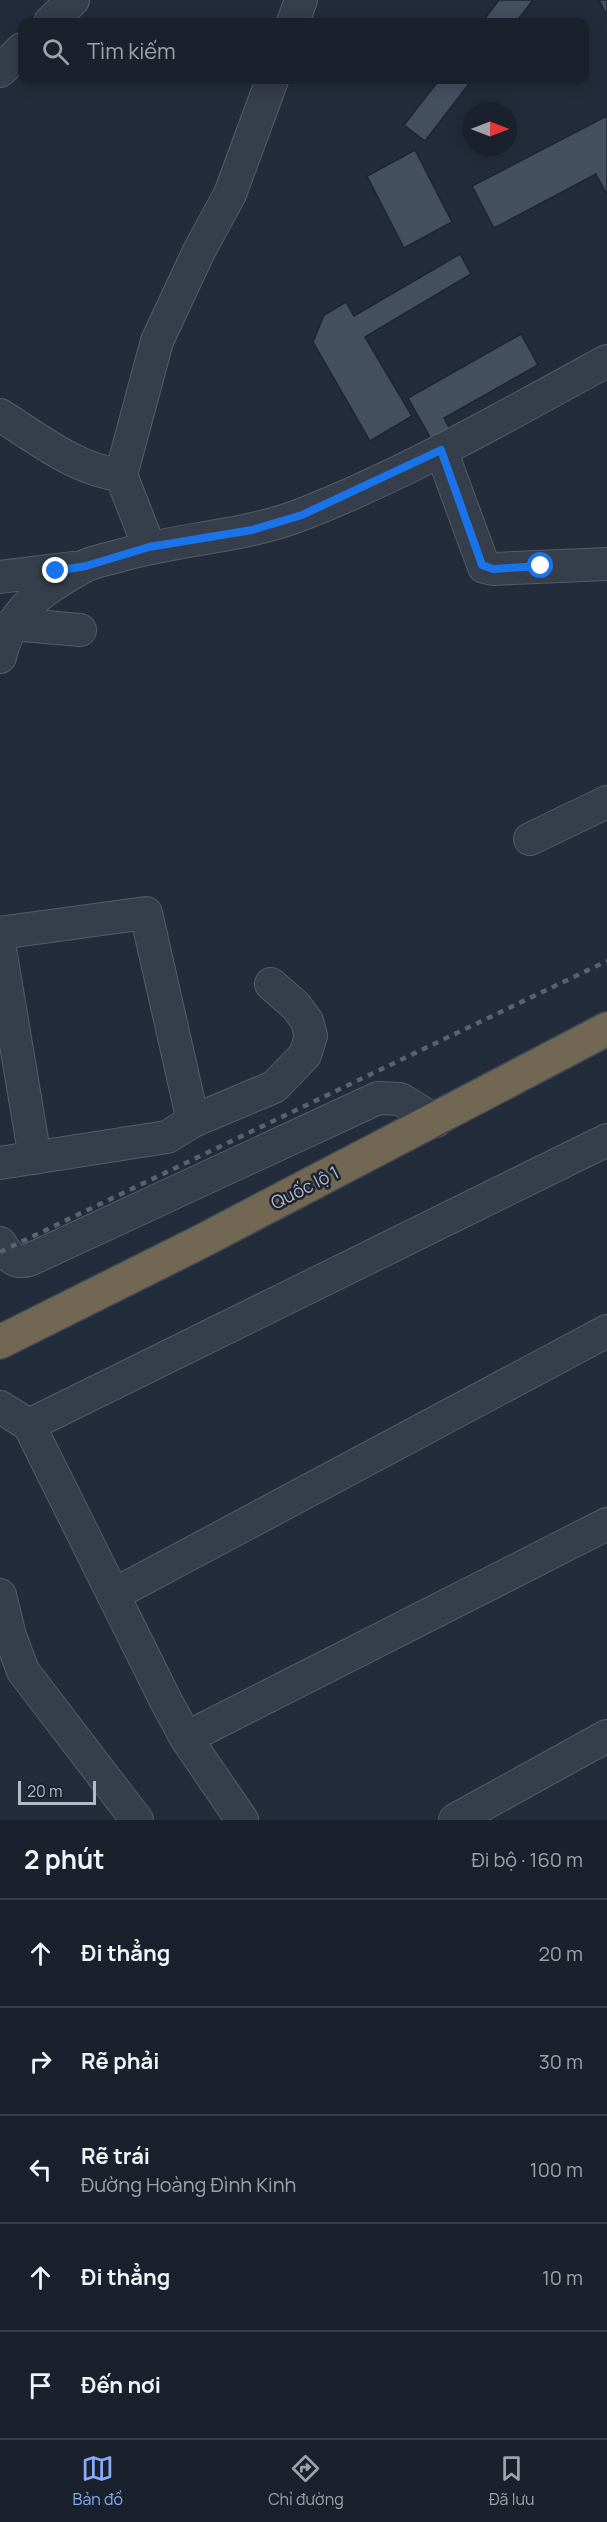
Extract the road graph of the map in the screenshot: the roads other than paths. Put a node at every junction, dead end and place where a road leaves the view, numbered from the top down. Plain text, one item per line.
1 (74, 0) edge
2 (301, 0) edge
3 (54, 18) edge
4 (294, 18) edge
5 (18, 53) edge
6 (0, 71) edge
7 (271, 84) edge
8 (607, 362) edge
9 (0, 415) edge
10 (441, 450) junction
11 (121, 476) junction
12 (149, 547) junction
13 (607, 564) edge
14 (86, 566) junction
15 (0, 577) edge
16 (12, 624) junction
17 (80, 630) dead end
18 (0, 657) edge
19 (607, 802) edge
20 (530, 839) dead end
21 (0, 933) edge
22 (0, 949) edge
23 (271, 984) dead end
24 (607, 1029) edge
25 (192, 1121) junction
26 (436, 1121) junction
27 (607, 1140) edge
28 (35, 1158) junction
29 (0, 1163) edge
30 (0, 1243) edge
31 (607, 1331) edge
32 (0, 1342) edge
33 (0, 1407) edge
34 (29, 1425) junction
35 (607, 1524) edge
36 (0, 1595) edge
37 (113, 1595) junction
38 (607, 1736) edge
39 (186, 1738) junction
40 (138, 1820) edge
41 (242, 1820) edge
42 (455, 1820) edge

1 - 3 street
2 - 4 street
5 - 6 street
7 - 11 street
8 - 10 street
9 - 11 street
10 - 12 street
10 - 13 street
11 - 12 street
12 - 14 street
14 - 15 street
14 - 16 street
16 - 17 street
16 - 18 street
19 - 20 street
21 - 25 street
22 - 28 street
23 - 25 street
24 - 26 highway, Quốc lộ 1
25 - 28 street
26 - 30 street
26 - 32 highway, Quốc lộ 1
27 - 34 street
28 - 29 street
31 - 37 street
33 - 34 street
34 - 37 street
35 - 39 street
36 - 40 street
37 - 39 street
38 - 42 street
39 - 41 street

